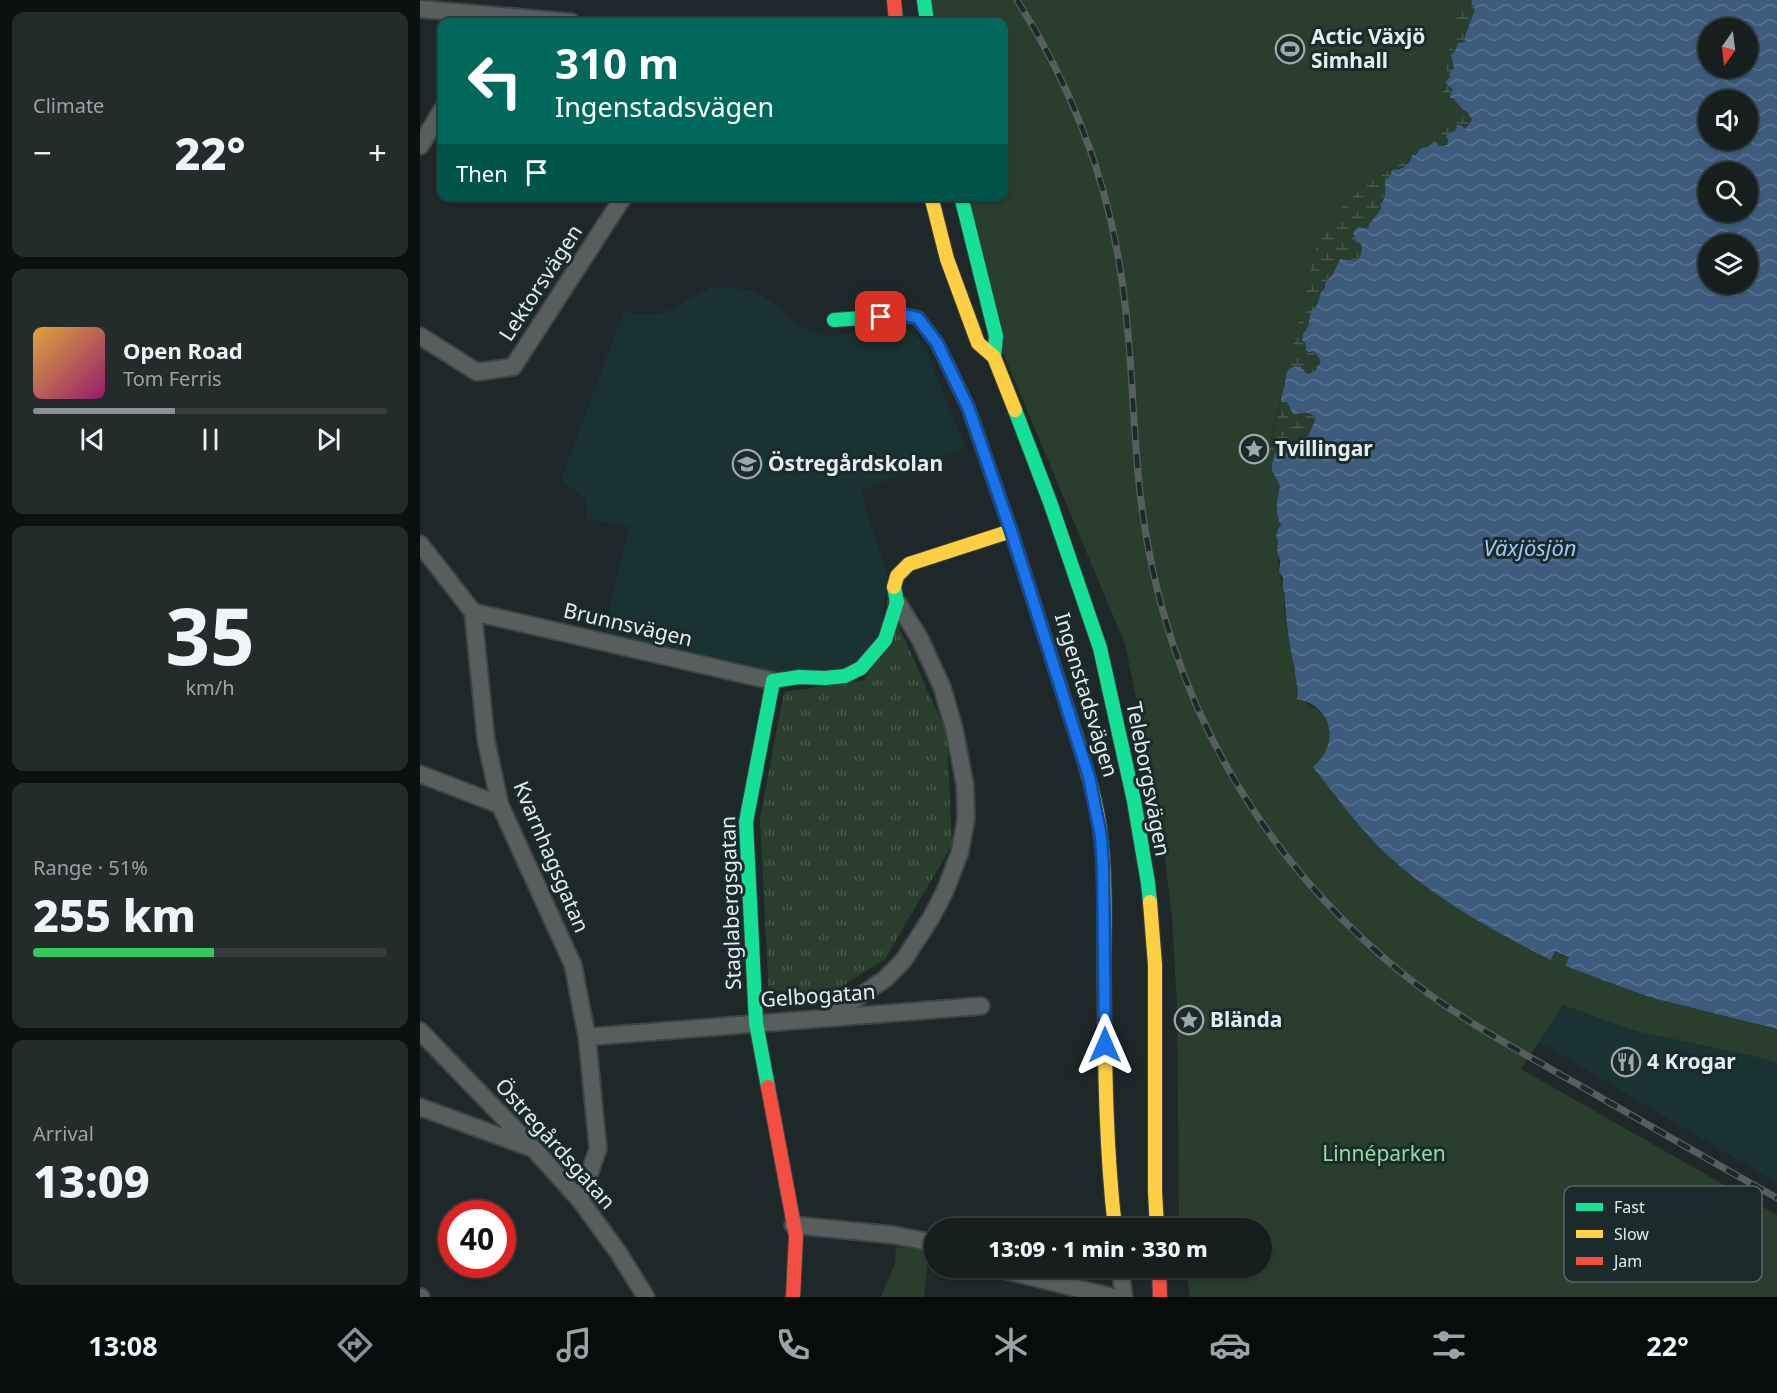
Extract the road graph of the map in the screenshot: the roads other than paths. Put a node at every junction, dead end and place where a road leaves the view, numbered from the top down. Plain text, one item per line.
1 (894, 0) edge
2 (924, 0) edge
3 (420, 9) edge
4 (490, 18) edge
5 (896, 18) edge
6 (926, 18) edge
7 (438, 117) edge
8 (420, 146) edge
9 (621, 201) edge
10 (932, 201) edge
11 (962, 201) edge
12 (834, 320) dead end
13 (420, 336) edge
14 (994, 357) junction
15 (1011, 531) junction
16 (420, 544) edge
17 (897, 602) junction
18 (473, 612) junction
19 (773, 681) junction
20 (420, 774) edge
21 (500, 806) junction
22 (981, 1006) dead end
23 (837, 1017) junction
24 (756, 1023) junction
25 (420, 1031) edge
26 (587, 1037) junction
27 (420, 1107) edge
28 (532, 1148) junction
29 (580, 1200) junction
30 (1114, 1218) edge
31 (1156, 1218) edge
32 (794, 1225) junction
33 (924, 1241) edge
34 (1036, 1278) edge
35 (1121, 1278) edge
36 (1159, 1278) edge
37 (646, 1297) edge
38 (793, 1297) edge
39 (1112, 1297) edge
40 (1124, 1297) edge
41 (1160, 1297) edge

1 - 5 street
2 - 6 street
3 - 4 street
7 - 8 street
9 - 13 street, Lektorsvägen
10 - 14 street, Teleborgsvägen
11 - 14 street, Teleborgsvägen
12 - 15 street, Ingenstadsvägen
14 - 31 street, Teleborgsvägen
15 - 17 street
15 - 30 street, Ingenstadsvägen
16 - 18 street
17 - 19 street
17 - 23 street
18 - 19 street, Brunnsvägen
18 - 21 street, Kvarnhagsgatan
19 - 24 street, Staglabergsgatan
20 - 21 street
21 - 26 street, Kvarnhagsgatan
22 - 23 street, Gelbogatan
23 - 24 street, Gelbogatan
24 - 26 street, Gelbogatan
24 - 32 street, Staglabergsgatan
25 - 28 street, Östregårdsgatan
26 - 29 street, Kvarnhagsgatan
27 - 28 street
28 - 29 street, Östregårdsgatan
29 - 37 street, Östregårdsgatan
32 - 33 street
32 - 38 street, Staglabergsgatan
34 - 39 street
35 - 40 street
36 - 41 street

